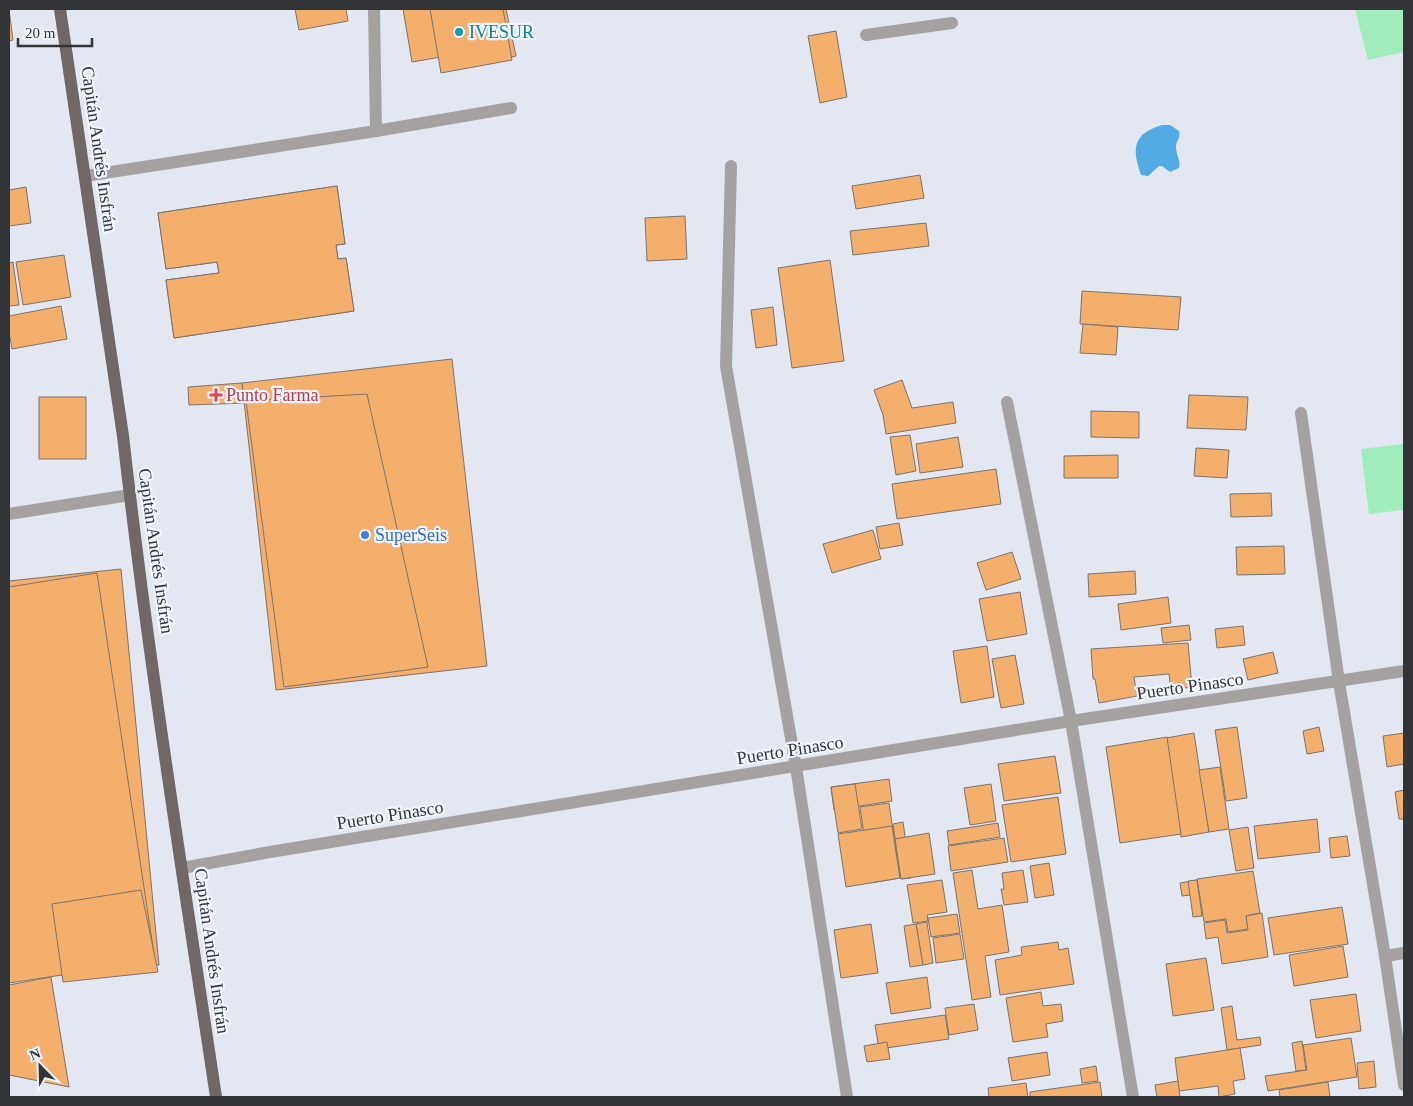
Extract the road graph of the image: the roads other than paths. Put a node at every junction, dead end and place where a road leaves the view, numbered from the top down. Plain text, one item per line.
1 (60, 9) edge
2 (374, 9) edge
3 (952, 23) dead end
4 (866, 35) dead end
5 (510, 108) dead end
6 (376, 131) junction
7 (731, 166) dead end
8 (85, 176) junction
9 (1007, 402) dead end
10 (1301, 413) dead end
11 (130, 495) junction
12 (9, 514) edge
13 (1404, 671) edge
14 (1339, 682) junction
15 (1071, 721) junction
16 (796, 767) junction
17 (182, 868) junction
18 (1404, 953) edge
19 (1385, 956) junction
20 (1404, 1085) edge
21 (216, 1097) edge
22 (848, 1097) edge
23 (1133, 1097) edge

1 - 8 main road, Capitán Andrés Insfrán
2 - 6 street
3 - 4 street
5 - 6 street
6 - 8 street
7 - 16 street
8 - 11 main road, Capitán Andrés Insfrán
9 - 15 street
10 - 14 street
11 - 12 street
11 - 17 main road, Capitán Andrés Insfrán
13 - 14 street, Puerto Pinasco
14 - 15 street, Puerto Pinasco
14 - 19 street
15 - 16 street, Puerto Pinasco
15 - 23 street
16 - 17 street, Puerto Pinasco
16 - 22 street
17 - 21 main road, Capitán Andrés Insfrán
18 - 19 street
19 - 20 street

